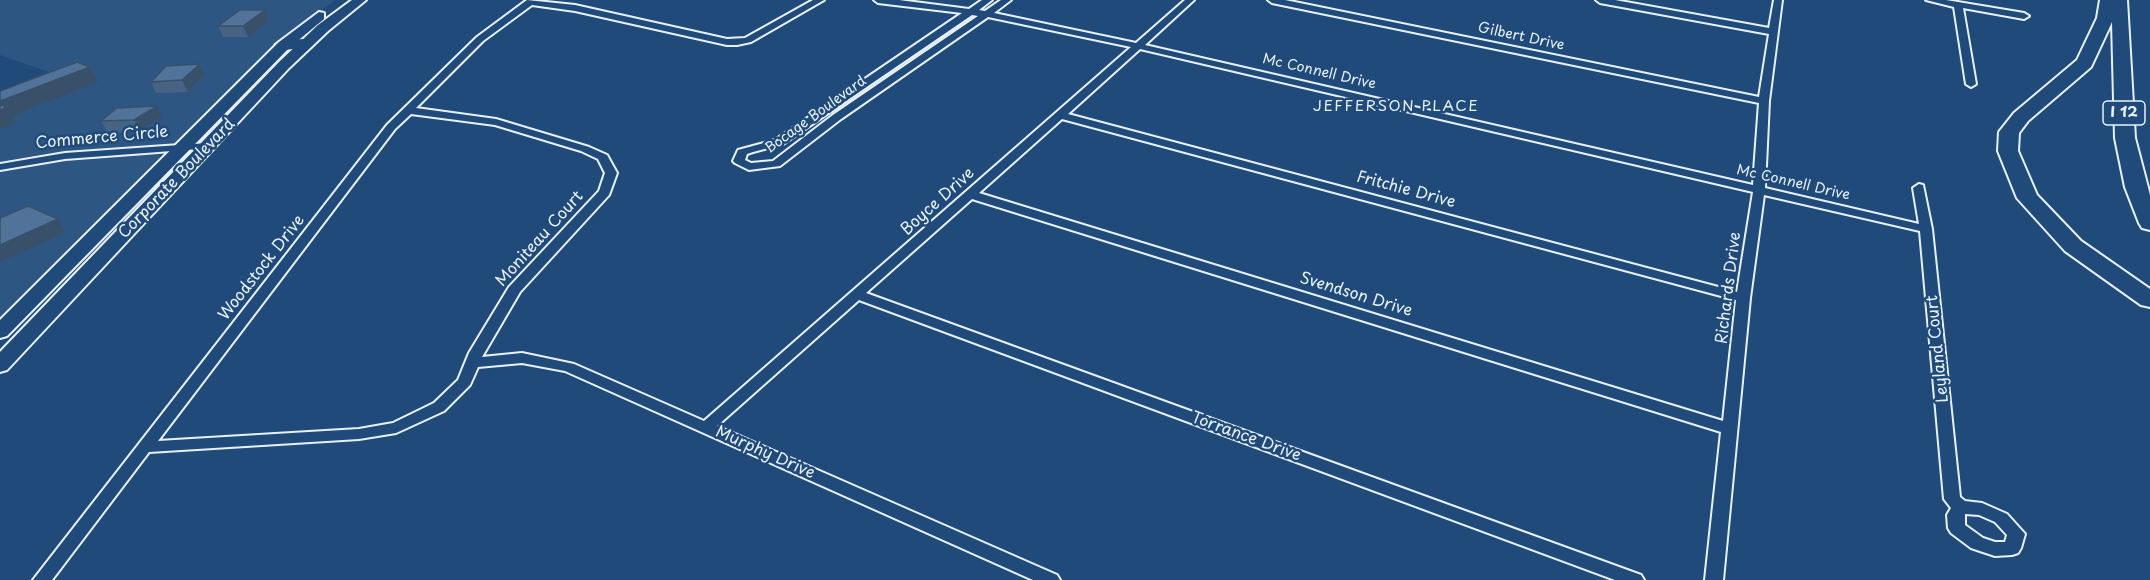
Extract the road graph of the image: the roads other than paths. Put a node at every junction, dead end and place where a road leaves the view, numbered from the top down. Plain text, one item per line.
1 (341, 0) edge
2 (360, 0) edge
3 (820, 0) edge
4 (878, 0) edge
5 (988, 0) edge
6 (1007, 0) edge
7 (1190, 0) edge
8 (1272, 0) edge
9 (1600, 0) edge
10 (1778, 0) edge
11 (1930, 0) edge
12 (2108, 0) edge
13 (2119, 0) edge
14 (532, 1) edge
15 (1958, 5) junction
16 (971, 12) junction
17 (986, 14) junction
18 (2024, 16) dead end
19 (1774, 32) junction
20 (305, 44) junction
21 (284, 45) junction
22 (1138, 46) junction
23 (1971, 84) dead end
24 (1764, 101) junction
25 (408, 110) junction
26 (1060, 115) junction
27 (208, 146) junction
28 (181, 148) junction
29 (0, 167) edge
30 (1919, 188) dead end
31 (1758, 190) junction
32 (971, 195) junction
33 (2150, 223) edge
34 (1926, 230) junction
35 (858, 295) junction
36 (1743, 297) junction
37 (2150, 300) edge
38 (0, 332) edge
39 (472, 363) junction
40 (0, 365) edge
41 (707, 427) junction
42 (1730, 429) junction
43 (145, 447) junction
44 (1961, 507) dead end
45 (42, 580) edge
46 (1051, 580) edge
47 (1635, 580) edge
48 (1714, 580) edge

1 - 21 street, Corporate Boulevard
2 - 20 street, Corporate Boulevard
3 - 14 street
4 - 16 street, Mc Connell Drive
5 - 16 street, Bocage Boulevard
6 - 17 street, Bocage Boulevard
7 - 22 street, Boyce Drive
8 - 24 street, Gilbert Drive
9 - 19 street
10 - 19 street, Richards Drive
11 - 15 street
12 - 37 highway
13 - 33 highway, I 12
14 - 25 street, Woodstock Drive
15 - 18 street
15 - 23 street
16 - 17 street, Mc Connell Drive
16 - 17 street, Bocage Boulevard
17 - 22 street, Mc Connell Drive
19 - 24 street, Richards Drive
20 - 21 main road
20 - 27 street, Corporate Boulevard
21 - 28 street, Corporate Boulevard
22 - 26 street, Boyce Drive
22 - 31 street, Mc Connell Drive
24 - 31 street, Richards Drive
25 - 39 street, Moniteau Court
25 - 43 street, Woodstock Drive
26 - 32 street, Boyce Drive
26 - 36 street, Fritchie Drive
27 - 28 street, Commerce Circle
27 - 40 street, Corporate Boulevard
28 - 29 street, Commerce Circle
28 - 38 street, Corporate Boulevard
30 - 34 street, Leyland Court
31 - 34 street, Mc Connell Drive
31 - 36 street, Richards Drive
32 - 35 street, Boyce Drive
32 - 42 street, Svendson Drive
34 - 44 street, Leyland Court
35 - 41 street, Boyce Drive
35 - 47 street, Torrance Drive
36 - 42 street, Richards Drive
39 - 41 street, Murphy Drive
39 - 43 street, Moniteau Court
41 - 46 street, Murphy Drive
42 - 48 street, Richards Drive
43 - 45 street, Woodstock Drive

